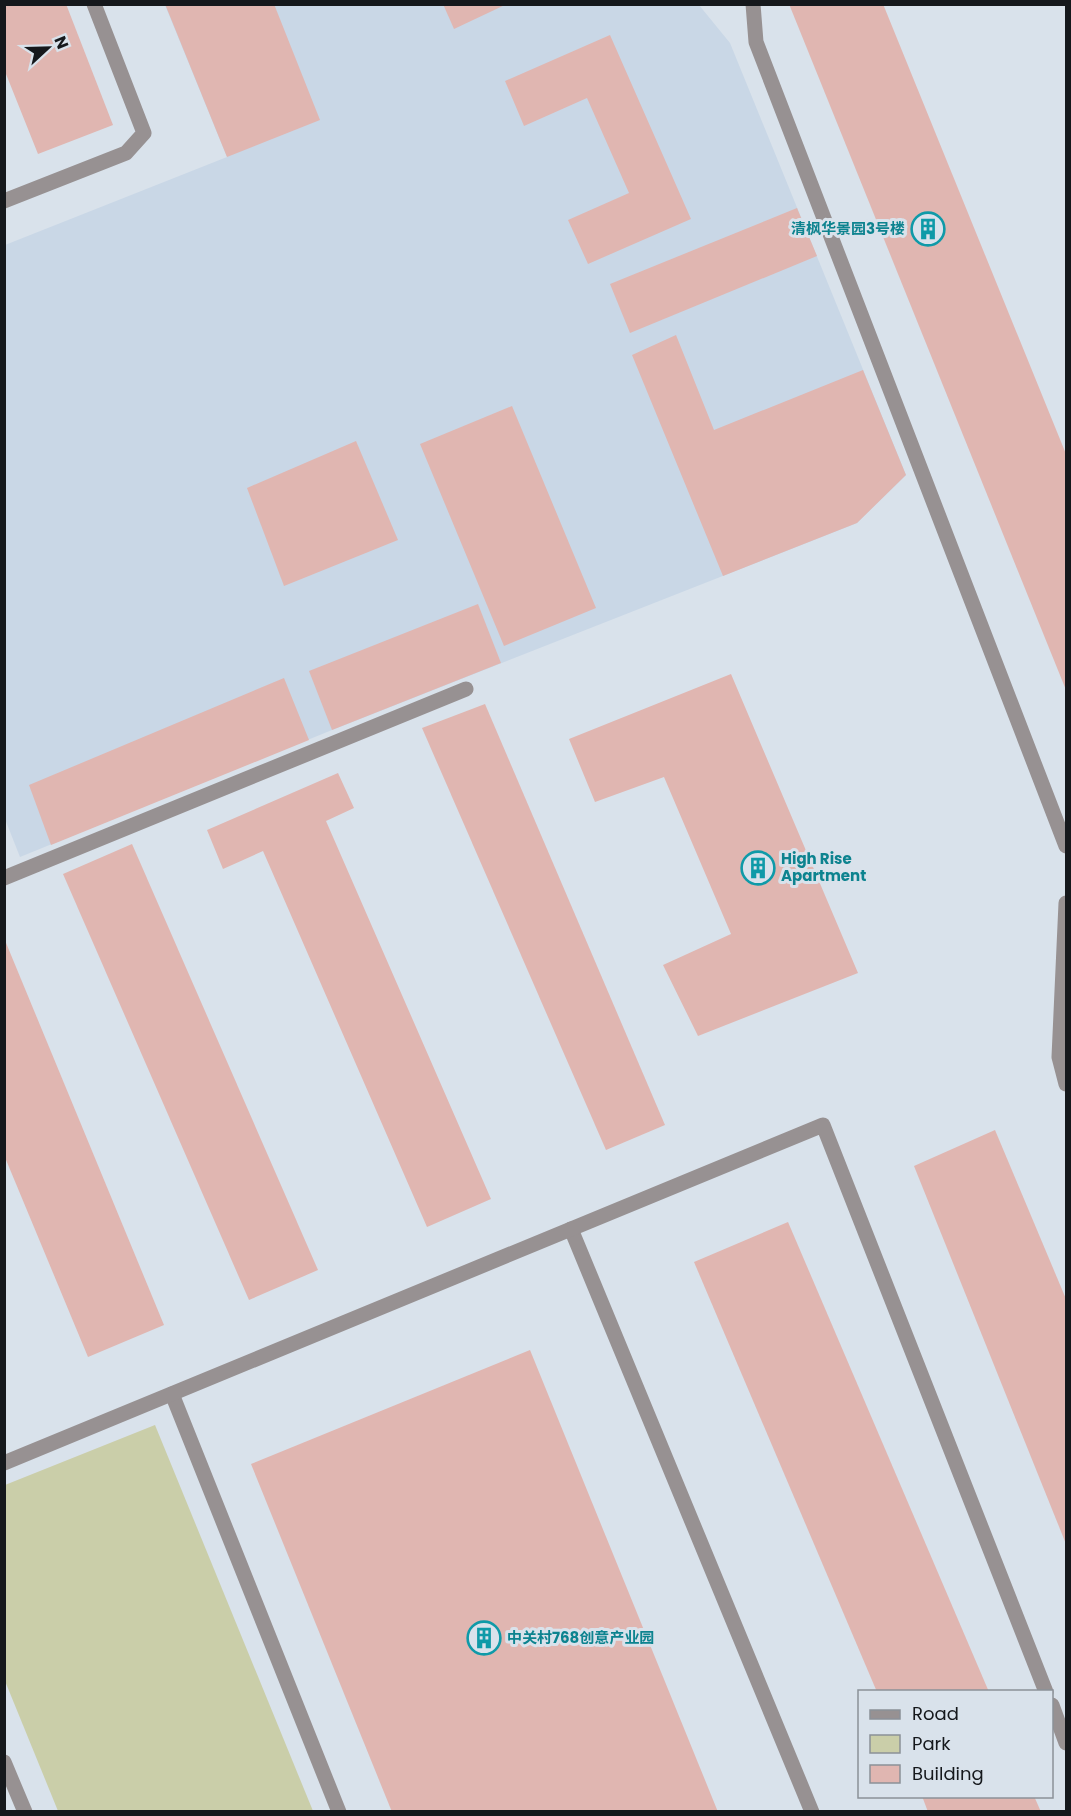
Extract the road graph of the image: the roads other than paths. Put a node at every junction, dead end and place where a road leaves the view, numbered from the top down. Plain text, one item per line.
1 (94, 4) edge
2 (753, 4) edge
3 (4, 201) edge
4 (466, 689) dead end
5 (1066, 846) edge
6 (4, 878) edge
7 (1066, 903) edge
8 (1066, 1084) edge
9 (571, 1229) junction
10 (172, 1394) junction
11 (4, 1463) edge
12 (1045, 1690) edge
13 (1053, 1708) edge
14 (1066, 1743) edge
15 (4, 1762) edge
16 (26, 1812) edge
17 (339, 1812) edge
18 (813, 1812) edge

1 - 3 street
2 - 5 street
4 - 6 street
7 - 8 street
9 - 10 street
9 - 12 street
9 - 18 street
10 - 11 street
10 - 17 street
13 - 14 street
15 - 16 street

